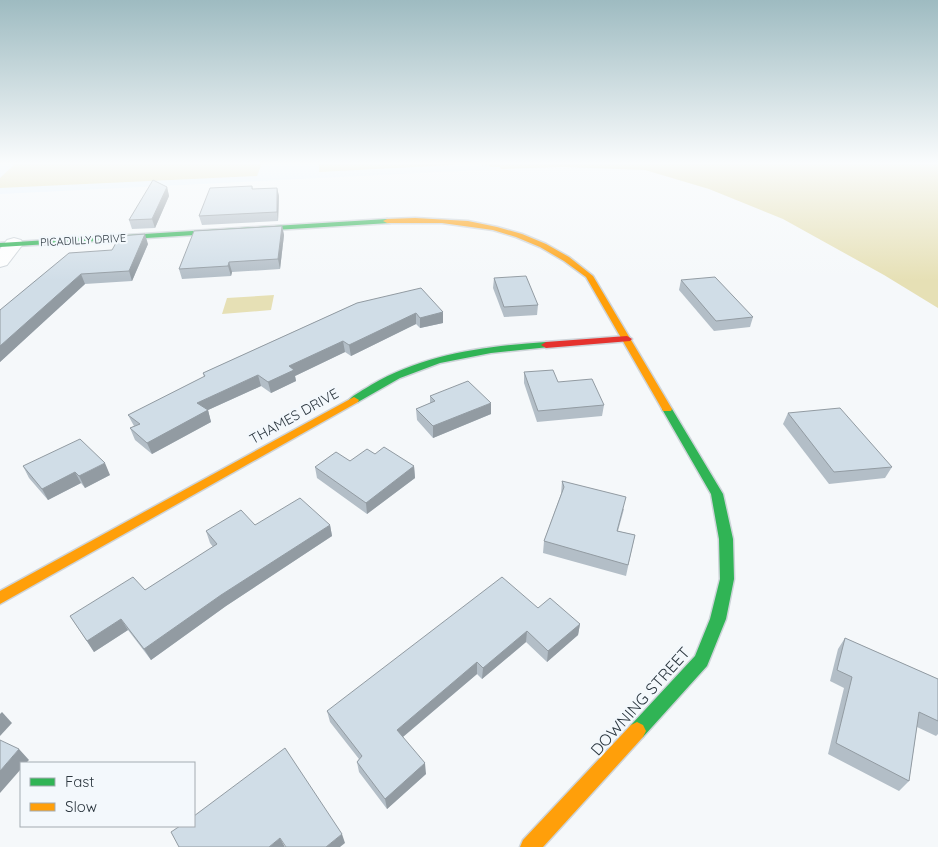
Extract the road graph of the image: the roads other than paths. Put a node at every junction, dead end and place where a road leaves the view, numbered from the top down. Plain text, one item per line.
1 (7, 245) edge
2 (0, 261) edge
3 (628, 339) junction
4 (0, 598) edge
5 (530, 847) edge

1 - 2 street
1 - 3 street, PICADILLY DRIVE
3 - 4 street, THAMES DRIVE
3 - 5 street, DOWNING STREET

